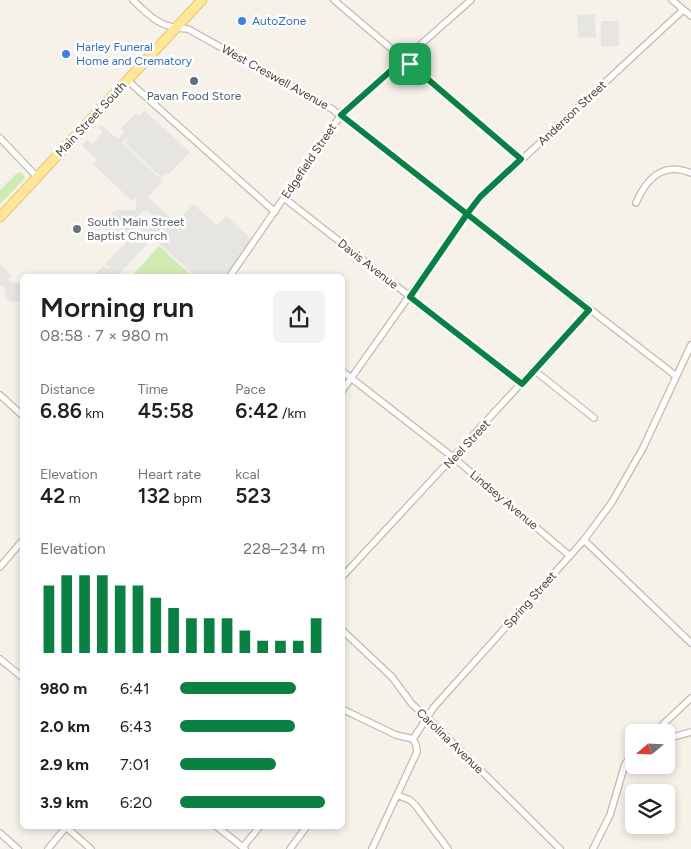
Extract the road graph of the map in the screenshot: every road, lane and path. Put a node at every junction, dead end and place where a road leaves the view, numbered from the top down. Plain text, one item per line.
1 (133, 0) edge
2 (202, 0) edge
3 (334, 0) edge
4 (472, 0) edge
5 (672, 0) edge
6 (683, 10) junction
7 (691, 16) edge
8 (175, 29) junction
9 (404, 59) junction
10 (127, 80) junction
11 (341, 115) junction
12 (0, 138) edge
13 (521, 159) junction
14 (691, 173) edge
15 (37, 177) junction
16 (284, 198) junction
17 (636, 203) dead end
18 (275, 212) junction
19 (467, 214) junction
20 (0, 217) edge
21 (231, 274) edge
22 (410, 297) junction
23 (589, 310) junction
24 (691, 345) edge
25 (534, 370) junction
26 (345, 373) edge
27 (676, 376) junction
28 (352, 378) junction
29 (522, 384) junction
30 (345, 387) edge
31 (0, 395) edge
32 (20, 413) edge
33 (594, 418) dead end
34 (454, 458) junction
35 (584, 540) junction
36 (20, 550) edge
37 (570, 556) junction
38 (0, 567) edge
39 (345, 574) edge
40 (345, 633) edge
41 (691, 643) edge
42 (1, 663) edge
43 (20, 676) edge
44 (691, 698) edge
45 (345, 710) edge
46 (426, 717) junction
47 (663, 724) edge
48 (691, 732) edge
49 (675, 736) edge
50 (413, 739) junction
51 (625, 764) edge
52 (397, 794) junction
53 (65, 829) edge
54 (70, 829) edge
55 (220, 829) edge
56 (258, 829) edge
57 (305, 829) edge
58 (0, 833) edge
59 (244, 848) edge
60 (18, 849) edge
61 (48, 849) edge
62 (91, 849) edge
63 (290, 849) edge
64 (372, 849) edge
65 (448, 849) edge
66 (560, 849) edge
67 (593, 849) edge

1 - 8 street, West Creswell Avenue
2 - 8 main road, Main Street South
3 - 9 street
4 - 9 street, Edgefield Street
5 - 6 street
6 - 7 street
6 - 13 street, Anderson Street
8 - 10 main road, Main Street South
8 - 11 street, West Creswell Avenue
9 - 11 street, Edgefield Street
9 - 13 street
10 - 15 main road, Main Street South
10 - 18 street
11 - 16 street, Edgefield Street
11 - 19 street, West Creswell Avenue
12 - 15 street
13 - 19 street, Anderson Street
14 - 17 street
15 - 20 main road, Main Street South
16 - 18 street, Edgefield Street
16 - 22 street, Davis Avenue
18 - 21 street, Edgefield Street
19 - 22 street, Anderson Street
19 - 23 street, West Creswell Avenue
22 - 28 street, Anderson Street
22 - 29 street, Davis Avenue
23 - 25 street, Neel Street
23 - 27 street, West Creswell Avenue
24 - 27 street, Spring Street
25 - 29 street, Neel Street
25 - 33 street
26 - 28 street, Lindsey Avenue
27 - 35 street, Spring Street
28 - 30 street, Anderson Street
28 - 34 street, Lindsey Avenue
29 - 34 street, Neel Street
31 - 32 street
34 - 37 street, Lindsey Avenue
34 - 39 street, Neel Street
35 - 37 street, Spring Street
35 - 41 street
36 - 38 street
37 - 46 street, Spring Street
40 - 46 street, Carolina Avenue
42 - 43 street
44 - 47 street
45 - 50 street
46 - 50 street, Spring Street
46 - 66 street, Carolina Avenue
48 - 49 street
50 - 52 street, Spring Street
51 - 67 street
52 - 64 street, Spring Street
52 - 65 street
53 - 61 street
54 - 62 street
55 - 59 street
56 - 59 street
57 - 63 street
58 - 60 street

